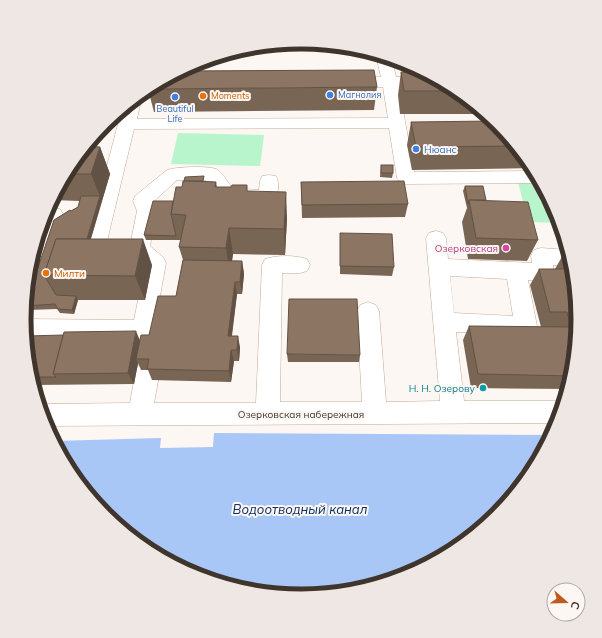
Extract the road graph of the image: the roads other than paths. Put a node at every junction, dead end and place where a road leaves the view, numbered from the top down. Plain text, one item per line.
1 (385, 62) edge
2 (427, 81) edge
3 (390, 82) junction
4 (334, 83) edge
5 (131, 110) edge
6 (128, 124) junction
7 (402, 131) junction
8 (381, 139) dead end
9 (531, 177) edge
10 (269, 181) dead end
11 (109, 195) junction
12 (142, 201) junction
13 (170, 202) edge
14 (436, 238) dead end
15 (139, 249) junction
16 (563, 252) edge
17 (300, 265) dead end
18 (438, 267) junction
19 (516, 270) junction
20 (368, 310) dead end
21 (443, 322) junction
22 (32, 328) edge
23 (139, 377) dead end
24 (554, 412) edge
25 (453, 413) junction
26 (134, 414) junction
27 (268, 414) junction
28 (376, 414) junction
29 (49, 415) edge

1 - 3 street
2 - 3 street
3 - 4 street
3 - 7 street
5 - 6 street
6 - 7 street
6 - 11 street
7 - 8 street
7 - 9 street
10 - 12 street
11 - 12 street
11 - 15 street
12 - 13 street
12 - 15 street
14 - 18 street
15 - 22 street
16 - 19 street
17 - 27 street
18 - 19 street
18 - 21 street
19 - 21 street
20 - 28 street
21 - 25 street
23 - 26 street
24 - 25 street, Озерковская набережная
25 - 28 street, Озерковская набережная
26 - 27 street, Озерковская набережная
26 - 29 street, Озерковская набережная
27 - 28 street, Озерковская набережная

